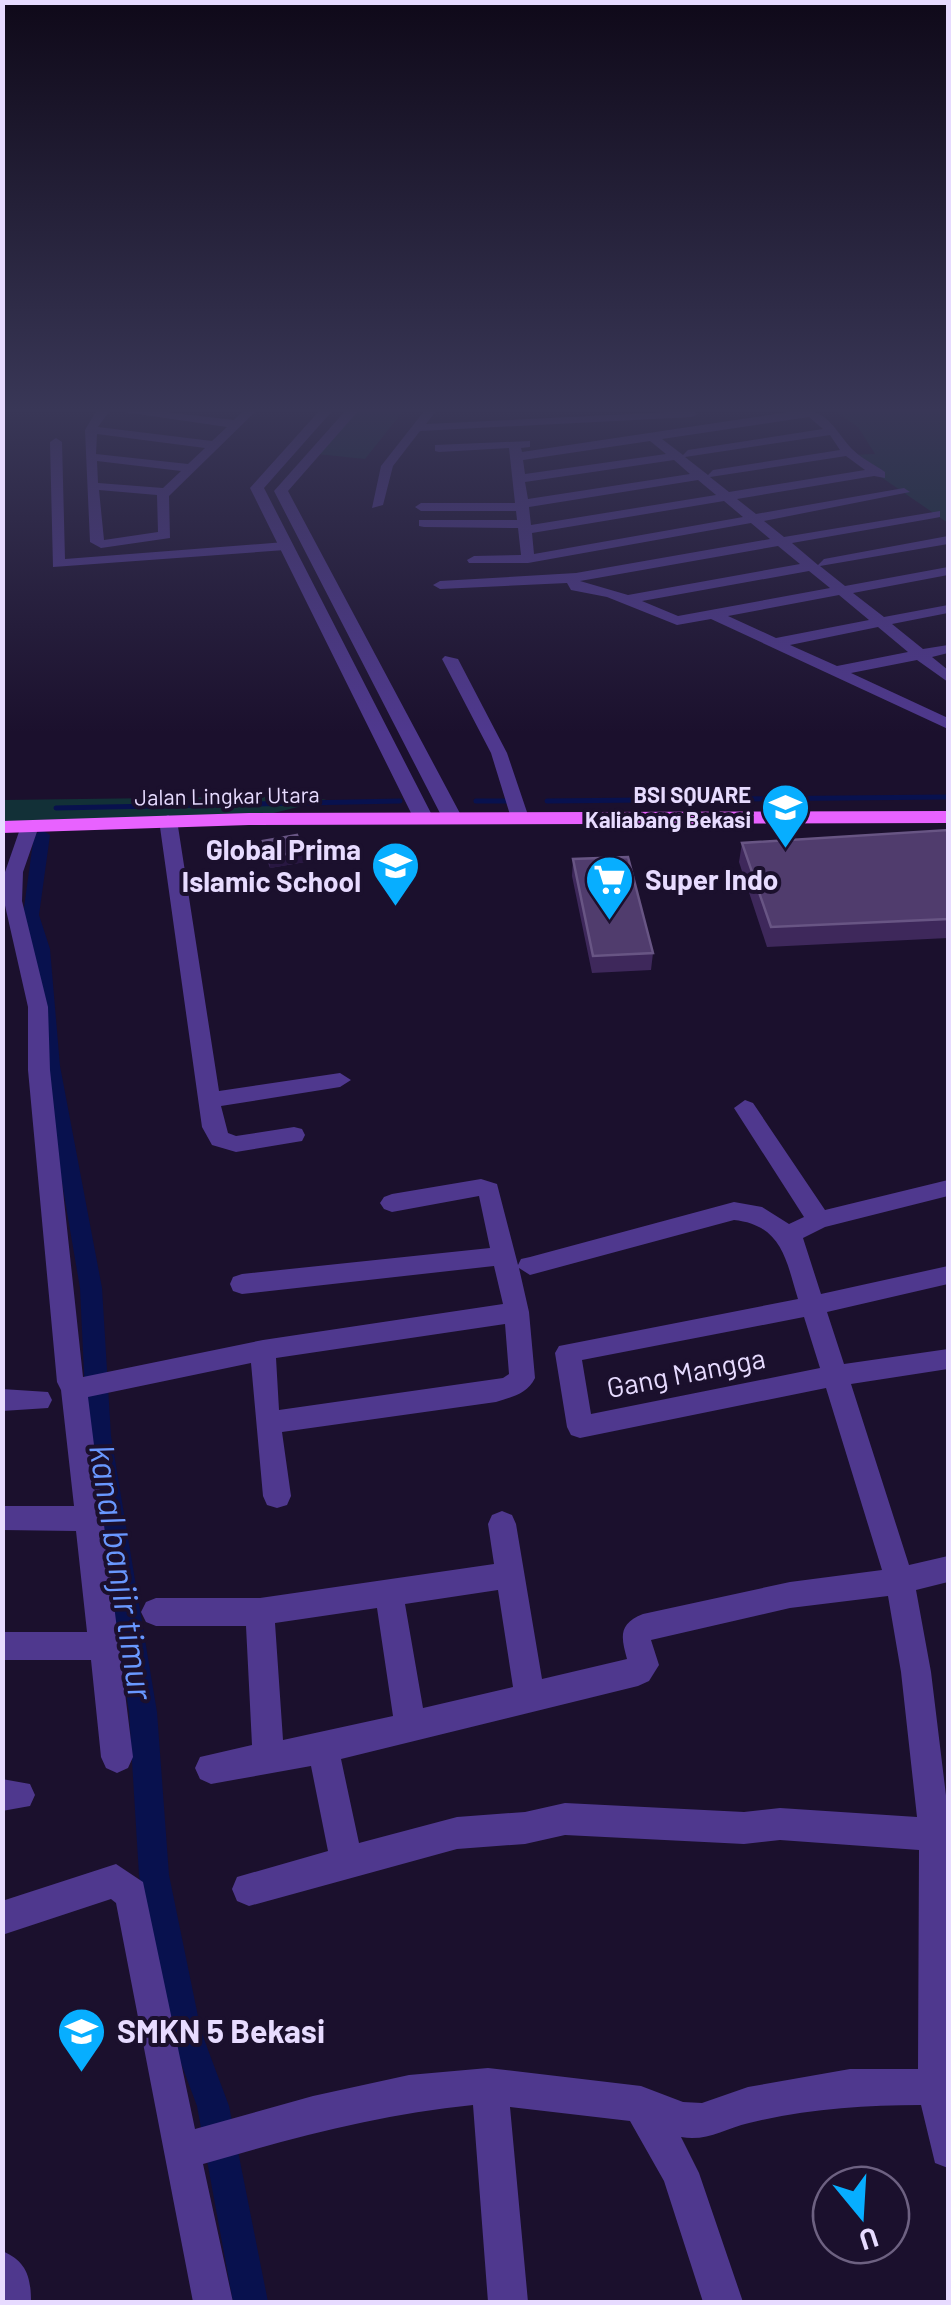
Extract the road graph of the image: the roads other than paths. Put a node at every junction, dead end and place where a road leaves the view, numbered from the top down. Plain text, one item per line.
1 (57, 518) edge
2 (96, 518) edge
3 (165, 518) edge
4 (277, 518) edge
5 (284, 518) edge
6 (444, 518) edge
7 (524, 518) edge
8 (586, 518) edge
9 (760, 518) joint
10 (914, 518) edge
11 (525, 527) junction
12 (787, 540) junction
13 (948, 540) edge
14 (284, 546) junction
15 (552, 555) junction
16 (528, 558) junction
17 (474, 560) dead end
18 (818, 564) junction
19 (948, 571) edge
20 (573, 578) junction
21 (440, 585) dead end
22 (849, 590) junction
23 (628, 599) junction
24 (948, 609) edge
25 (714, 615) junction
26 (334, 619) junction
27 (888, 621) junction
28 (775, 643) junction
29 (934, 652) edge
30 (450, 660) dead end
31 (948, 663) edge
32 (837, 671) junction
33 (948, 677) edge
34 (948, 724) edge
35 (446, 808) junction
36 (418, 809) junction
37 (519, 814) junction
38 (948, 817) edge
39 (168, 820) junction
40 (35, 826) junction
41 (2, 827) edge
42 (340, 1080) dead end
43 (209, 1100) junction
44 (746, 1108) dead end
45 (294, 1135) dead end
46 (948, 1188) edge
47 (392, 1203) dead end
48 (819, 1220) junction
49 (791, 1237) junction
50 (504, 1256) junction
51 (530, 1266) dead end
52 (948, 1275) edge
53 (242, 1284) dead end
54 (814, 1306) junction
55 (517, 1312) junction
56 (263, 1350) junction
57 (948, 1359) edge
58 (835, 1376) junction
59 (78, 1387) junction
60 (2, 1400) edge
61 (38, 1400) dead end
62 (267, 1423) junction
63 (277, 1496) dead end
64 (2, 1518) edge
65 (89, 1520) junction
66 (502, 1524) dead end
67 (948, 1569) edge
68 (511, 1575) junction
69 (900, 1581) junction
70 (389, 1593) junction
71 (156, 1612) dead end
72 (260, 1612) junction
73 (2, 1646) edge
74 (106, 1646) junction
75 (530, 1696) junction
76 (410, 1726) junction
77 (323, 1748) junction
78 (268, 1756) junction
79 (117, 1757) dead end
80 (211, 1768) dead end
81 (935, 1835) junction
82 (346, 1860) junction
83 (249, 1889) dead end
84 (2, 1918) edge
85 (943, 1928) edge
86 (488, 2086) junction
87 (942, 2087) edge
88 (641, 2104) junction
89 (203, 2144) junction
90 (948, 2150) edge
91 (2, 2270) edge
92 (11, 2302) edge
93 (213, 2302) edge
94 (508, 2302) edge
95 (722, 2302) edge

1 - 14 street
2 - 3 street
4 - 14 street
5 - 26 street
6 - 11 street
7 - 11 street
8 - 11 street
9 - 12 street
9 - 15 street
10 - 12 street
11 - 16 street
12 - 18 street
12 - 20 street
13 - 18 street
14 - 26 street
15 - 16 street
15 - 20 street
16 - 17 street
18 - 22 street
18 - 23 street
19 - 22 street
20 - 21 street
20 - 23 street
22 - 25 street
22 - 27 street
23 - 25 street
24 - 27 street
25 - 28 street
26 - 35 street
26 - 36 street
27 - 28 street
27 - 29 street
28 - 32 street
29 - 31 street
29 - 32 street
29 - 33 street
30 - 37 street
32 - 34 street
35 - 36 main road, Jalan Lingkar Utara
35 - 37 main road, Jalan Lingkar Utara
36 - 39 main road, Jalan Lingkar Utara
37 - 38 main road, Jalan Lingkar Utara
39 - 40 main road, Jalan Lingkar Utara
39 - 43 street
40 - 41 main road, Jalan Lingkar Utara
40 - 59 street
42 - 43 street
43 - 45 street
44 - 48 street
46 - 48 street
47 - 50 street
48 - 49 street
49 - 51 street
49 - 54 street
50 - 53 street
50 - 55 street
52 - 54 street
54 - 58 street
54 - 58 street, Gang Mangga
55 - 56 street
55 - 62 street
56 - 59 street
56 - 62 street
57 - 58 street
58 - 69 street
59 - 65 street
60 - 61 street
62 - 63 street
64 - 65 street
65 - 74 street
66 - 68 street
67 - 69 street
68 - 70 street
68 - 75 street
69 - 75 street
69 - 81 street
70 - 72 street
70 - 76 street
71 - 72 street
72 - 78 street
73 - 74 street
74 - 79 street
75 - 76 street
76 - 77 street
77 - 78 street
77 - 82 street
78 - 80 street
81 - 82 street
81 - 85 street
82 - 83 street
84 - 89 street
85 - 87 street
86 - 88 street
86 - 89 street
86 - 94 street
87 - 88 street
87 - 90 street
88 - 95 street
89 - 93 street
91 - 92 street

